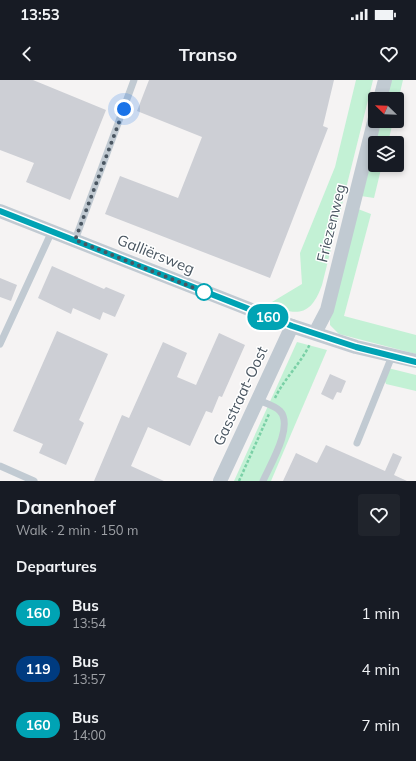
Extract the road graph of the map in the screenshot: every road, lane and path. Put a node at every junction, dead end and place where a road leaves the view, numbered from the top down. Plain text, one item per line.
1 (134, 80) edge
2 (385, 80) edge
3 (382, 92) edge
4 (372, 128) edge
5 (0, 211) edge
6 (52, 231) junction
7 (75, 240) junction
8 (292, 326) junction
9 (315, 333) junction
10 (0, 344) edge
11 (392, 356) junction
12 (416, 362) edge
13 (258, 400) junction
14 (357, 443) dead end
15 (0, 466) edge
16 (34, 481) edge
17 (220, 481) edge
18 (263, 481) edge

1 - 7 lane
2 - 3 street
4 - 9 street, Friezenweg
5 - 6 street, Galliërsweg
6 - 7 street, Galliërsweg
6 - 10 lane
7 - 8 street, Galliërsweg
8 - 9 street, Galliërsweg
8 - 13 street, Gasstraat-Oost
9 - 11 street, Galliërsweg
11 - 12 street, Galliërsweg
11 - 14 lane
13 - 17 street, Gasstraat-Oost
13 - 18 lane
15 - 16 lane

